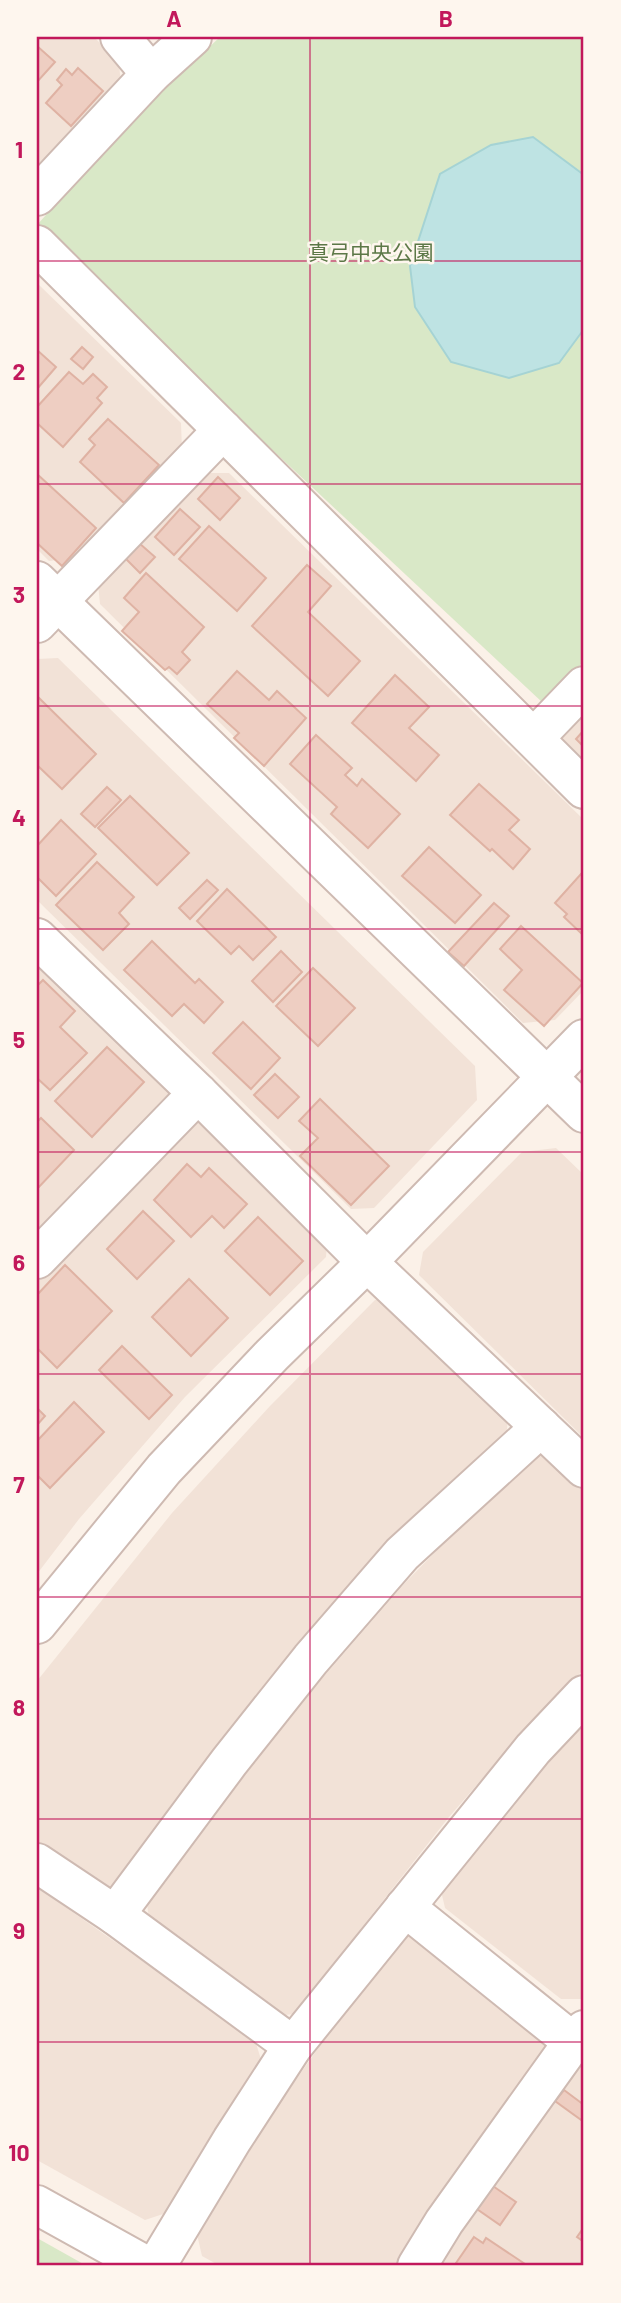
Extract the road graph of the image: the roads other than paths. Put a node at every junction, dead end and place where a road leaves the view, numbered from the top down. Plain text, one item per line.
1 (120, 37) edge
2 (192, 37) edge
3 (151, 74) junction
4 (37, 196) edge
5 (37, 245) edge
6 (223, 430) junction
7 (44, 602) edge
8 (584, 686) edge
9 (534, 738) junction
10 (584, 789) edge
11 (37, 938) edge
12 (584, 1039) edge
13 (547, 1076) junction
14 (198, 1093) junction
15 (584, 1113) edge
16 (37, 1259) edge
17 (367, 1262) junction
18 (541, 1427) junction
19 (584, 1468) edge
20 (37, 1624) edge
21 (584, 1695) edge
22 (37, 1863) edge
23 (405, 1907) junction
24 (115, 1915) junction
25 (579, 2036) edge
26 (293, 2046) junction
27 (37, 2205) edge
28 (147, 2266) edge
29 (156, 2266) edge
30 (417, 2266) edge

1 - 3 street
2 - 3 street
3 - 4 street
5 - 6 street
6 - 7 street
6 - 9 street
7 - 13 street
8 - 9 street
9 - 10 street
11 - 14 street
12 - 13 street
13 - 15 street
13 - 17 street
14 - 16 street
14 - 17 street
17 - 18 street
17 - 20 street
18 - 19 street
18 - 24 street
21 - 23 street
22 - 24 street
23 - 25 street
23 - 26 street
24 - 26 street
25 - 30 street
26 - 29 street
27 - 28 street

